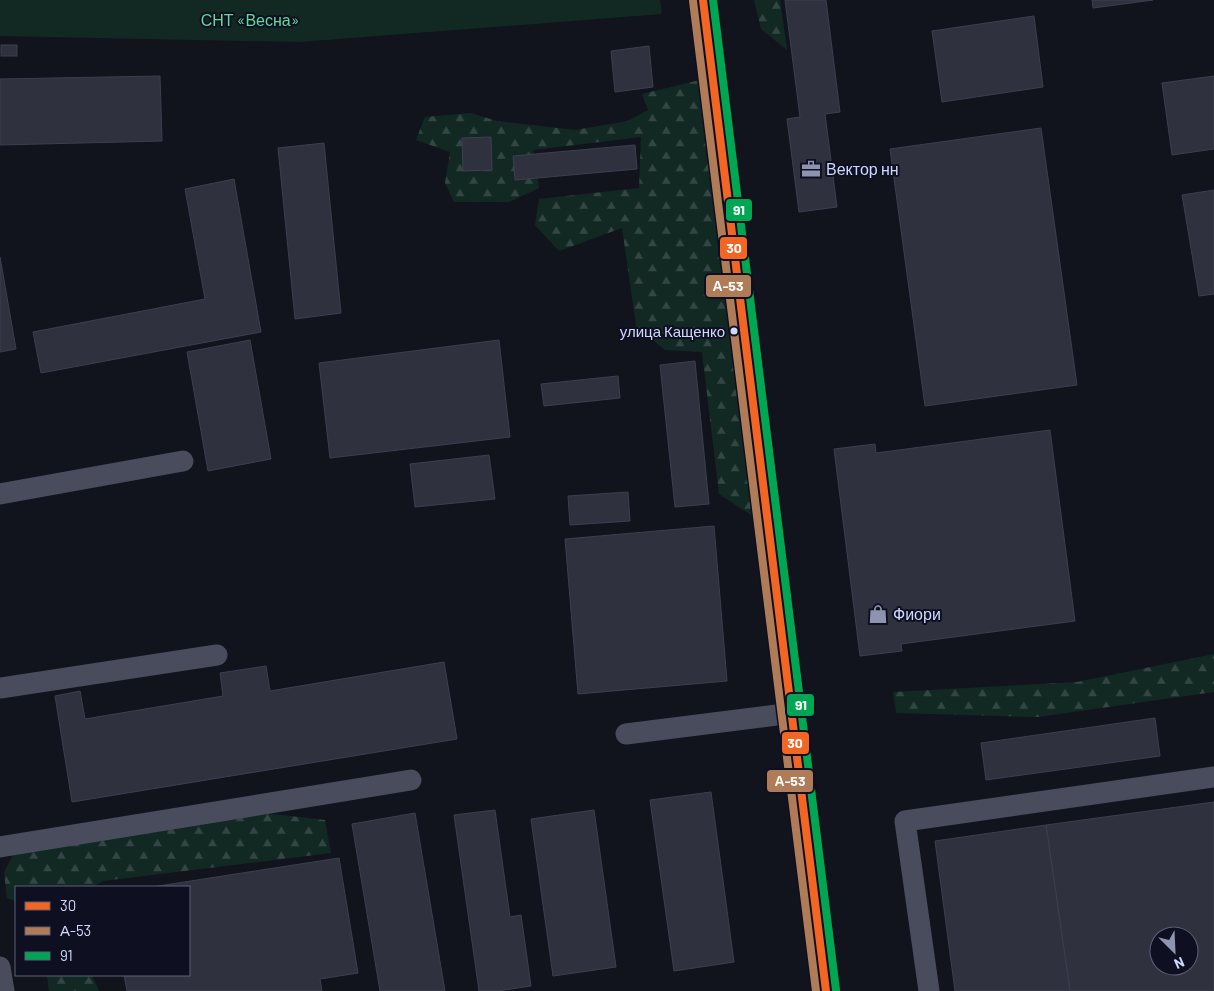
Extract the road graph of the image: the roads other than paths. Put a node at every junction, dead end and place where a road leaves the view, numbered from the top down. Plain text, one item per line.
1 (703, 0) edge
2 (183, 461) dead end
3 (0, 494) edge
4 (217, 654) dead end
5 (0, 688) edge
6 (792, 713) junction
7 (626, 734) dead end
8 (1214, 777) edge
9 (410, 780) dead end
10 (0, 847) edge
11 (0, 966) edge
12 (2, 989) edge
13 (826, 991) edge
14 (929, 991) edge

1 - 6 street
2 - 3 street
4 - 5 street
6 - 7 street
6 - 13 street
8 - 14 street
9 - 10 street
11 - 12 street

